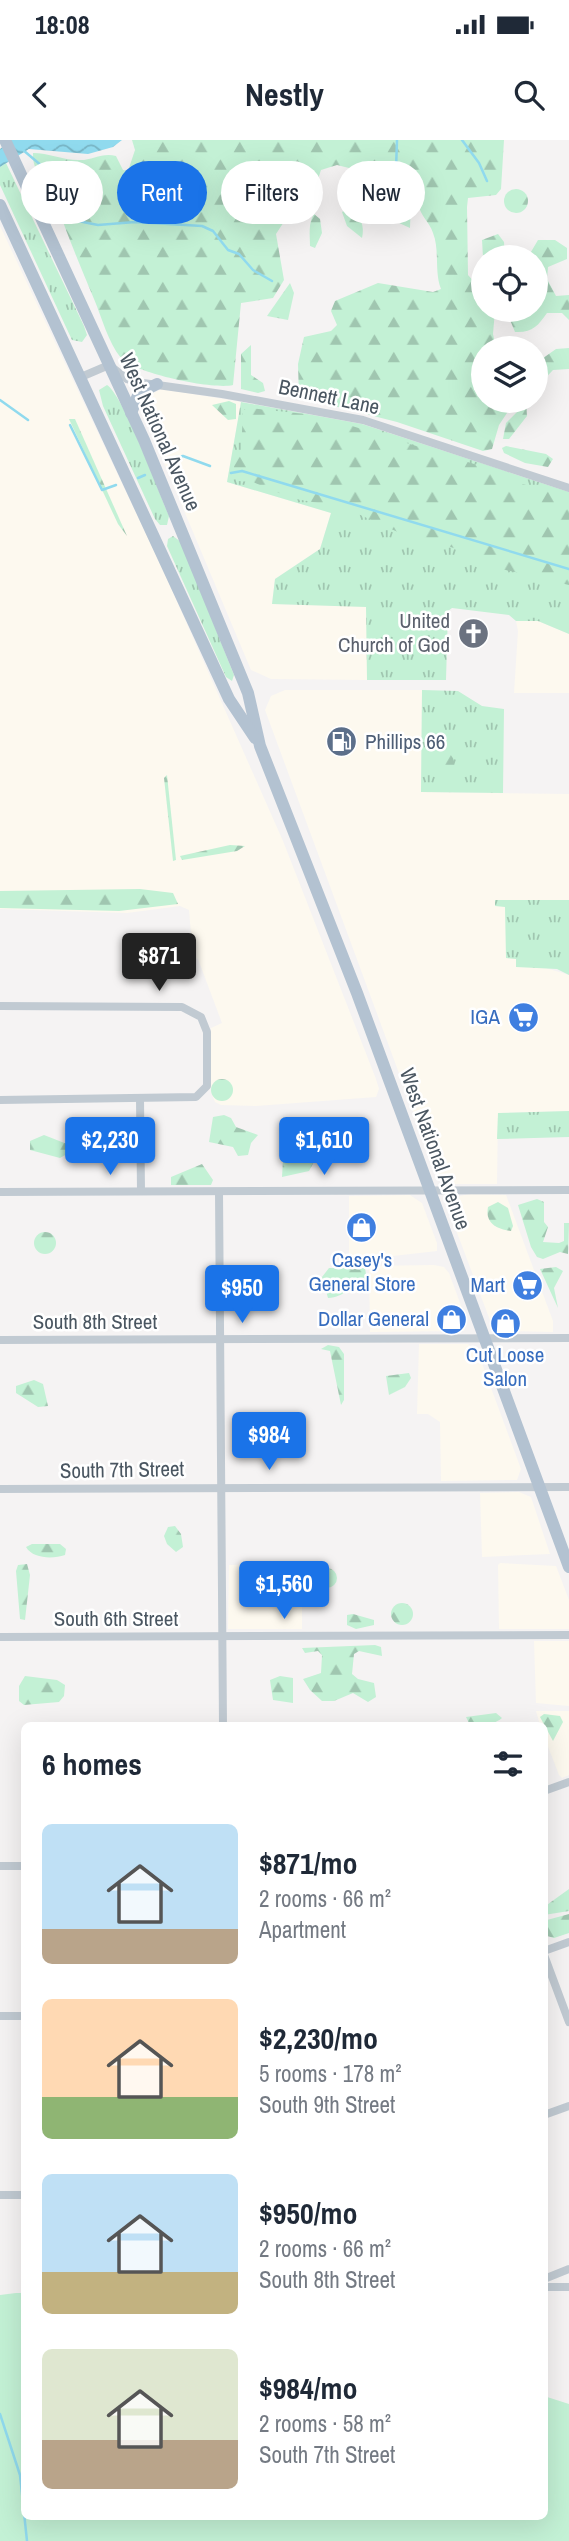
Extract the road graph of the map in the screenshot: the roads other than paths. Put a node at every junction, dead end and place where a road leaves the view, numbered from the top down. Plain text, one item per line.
1 (5, 140) edge
2 (3, 211) edge
3 (109, 365) junction
4 (81, 377) junction
5 (157, 384) junction
6 (131, 413) junction
7 (569, 488) edge
8 (260, 746) junction
9 (0, 1006) edge
10 (140, 1099) junction
11 (0, 1100) edge
12 (569, 1190) edge
13 (141, 1191) junction
14 (429, 1191) junction
15 (0, 1192) edge
16 (219, 1192) junction
17 (484, 1338) junction
18 (569, 1338) edge
19 (221, 1339) junction
20 (0, 1340) edge
21 (221, 1487) junction
22 (539, 1487) junction
23 (569, 1487) edge
24 (0, 1489) edge
25 (569, 1567) edge
26 (222, 1635) junction
27 (569, 1635) edge
28 (0, 1637) edge
29 (223, 1722) edge
30 (569, 1782) edge
31 (548, 1790) edge
32 (0, 1866) edge
33 (21, 1866) edge
34 (569, 1941) edge
35 (548, 1951) edge
36 (548, 1964) edge
37 (0, 2016) edge
38 (21, 2016) edge
39 (569, 2022) edge
40 (569, 2106) edge
41 (548, 2114) edge
42 (0, 2195) edge
43 (21, 2195) edge
44 (569, 2269) edge
45 (548, 2277) edge
46 (548, 2287) edge
47 (569, 2287) edge

1 - 3 main road, West National Avenue
2 - 4 main road, West National Avenue
3 - 4 street
3 - 5 street, Bennett Lane
3 - 6 main road, West National Avenue
4 - 8 main road, West National Avenue
5 - 6 main road
5 - 7 street, Bennett Lane
6 - 8 main road, West National Avenue
8 - 14 main road, West National Avenue
9 - 10 street
10 - 11 street
10 - 13 street
12 - 14 street
13 - 15 street
13 - 16 street
14 - 16 street
14 - 17 main road, West National Avenue
16 - 19 street
17 - 18 street, South 8th Street
17 - 19 street, South 8th Street
17 - 22 main road, West National Avenue
19 - 20 street, South 8th Street
19 - 21 street
21 - 22 street, South 7th Street
21 - 24 street, South 7th Street
21 - 26 street
22 - 23 street, South 7th Street
22 - 25 main road, West National Avenue
26 - 27 street, South 6th Street
26 - 28 street, South 6th Street
26 - 29 street
30 - 31 street
32 - 33 street
34 - 35 street
36 - 39 street
37 - 38 street
40 - 41 street
42 - 43 street
44 - 45 street
46 - 47 street

